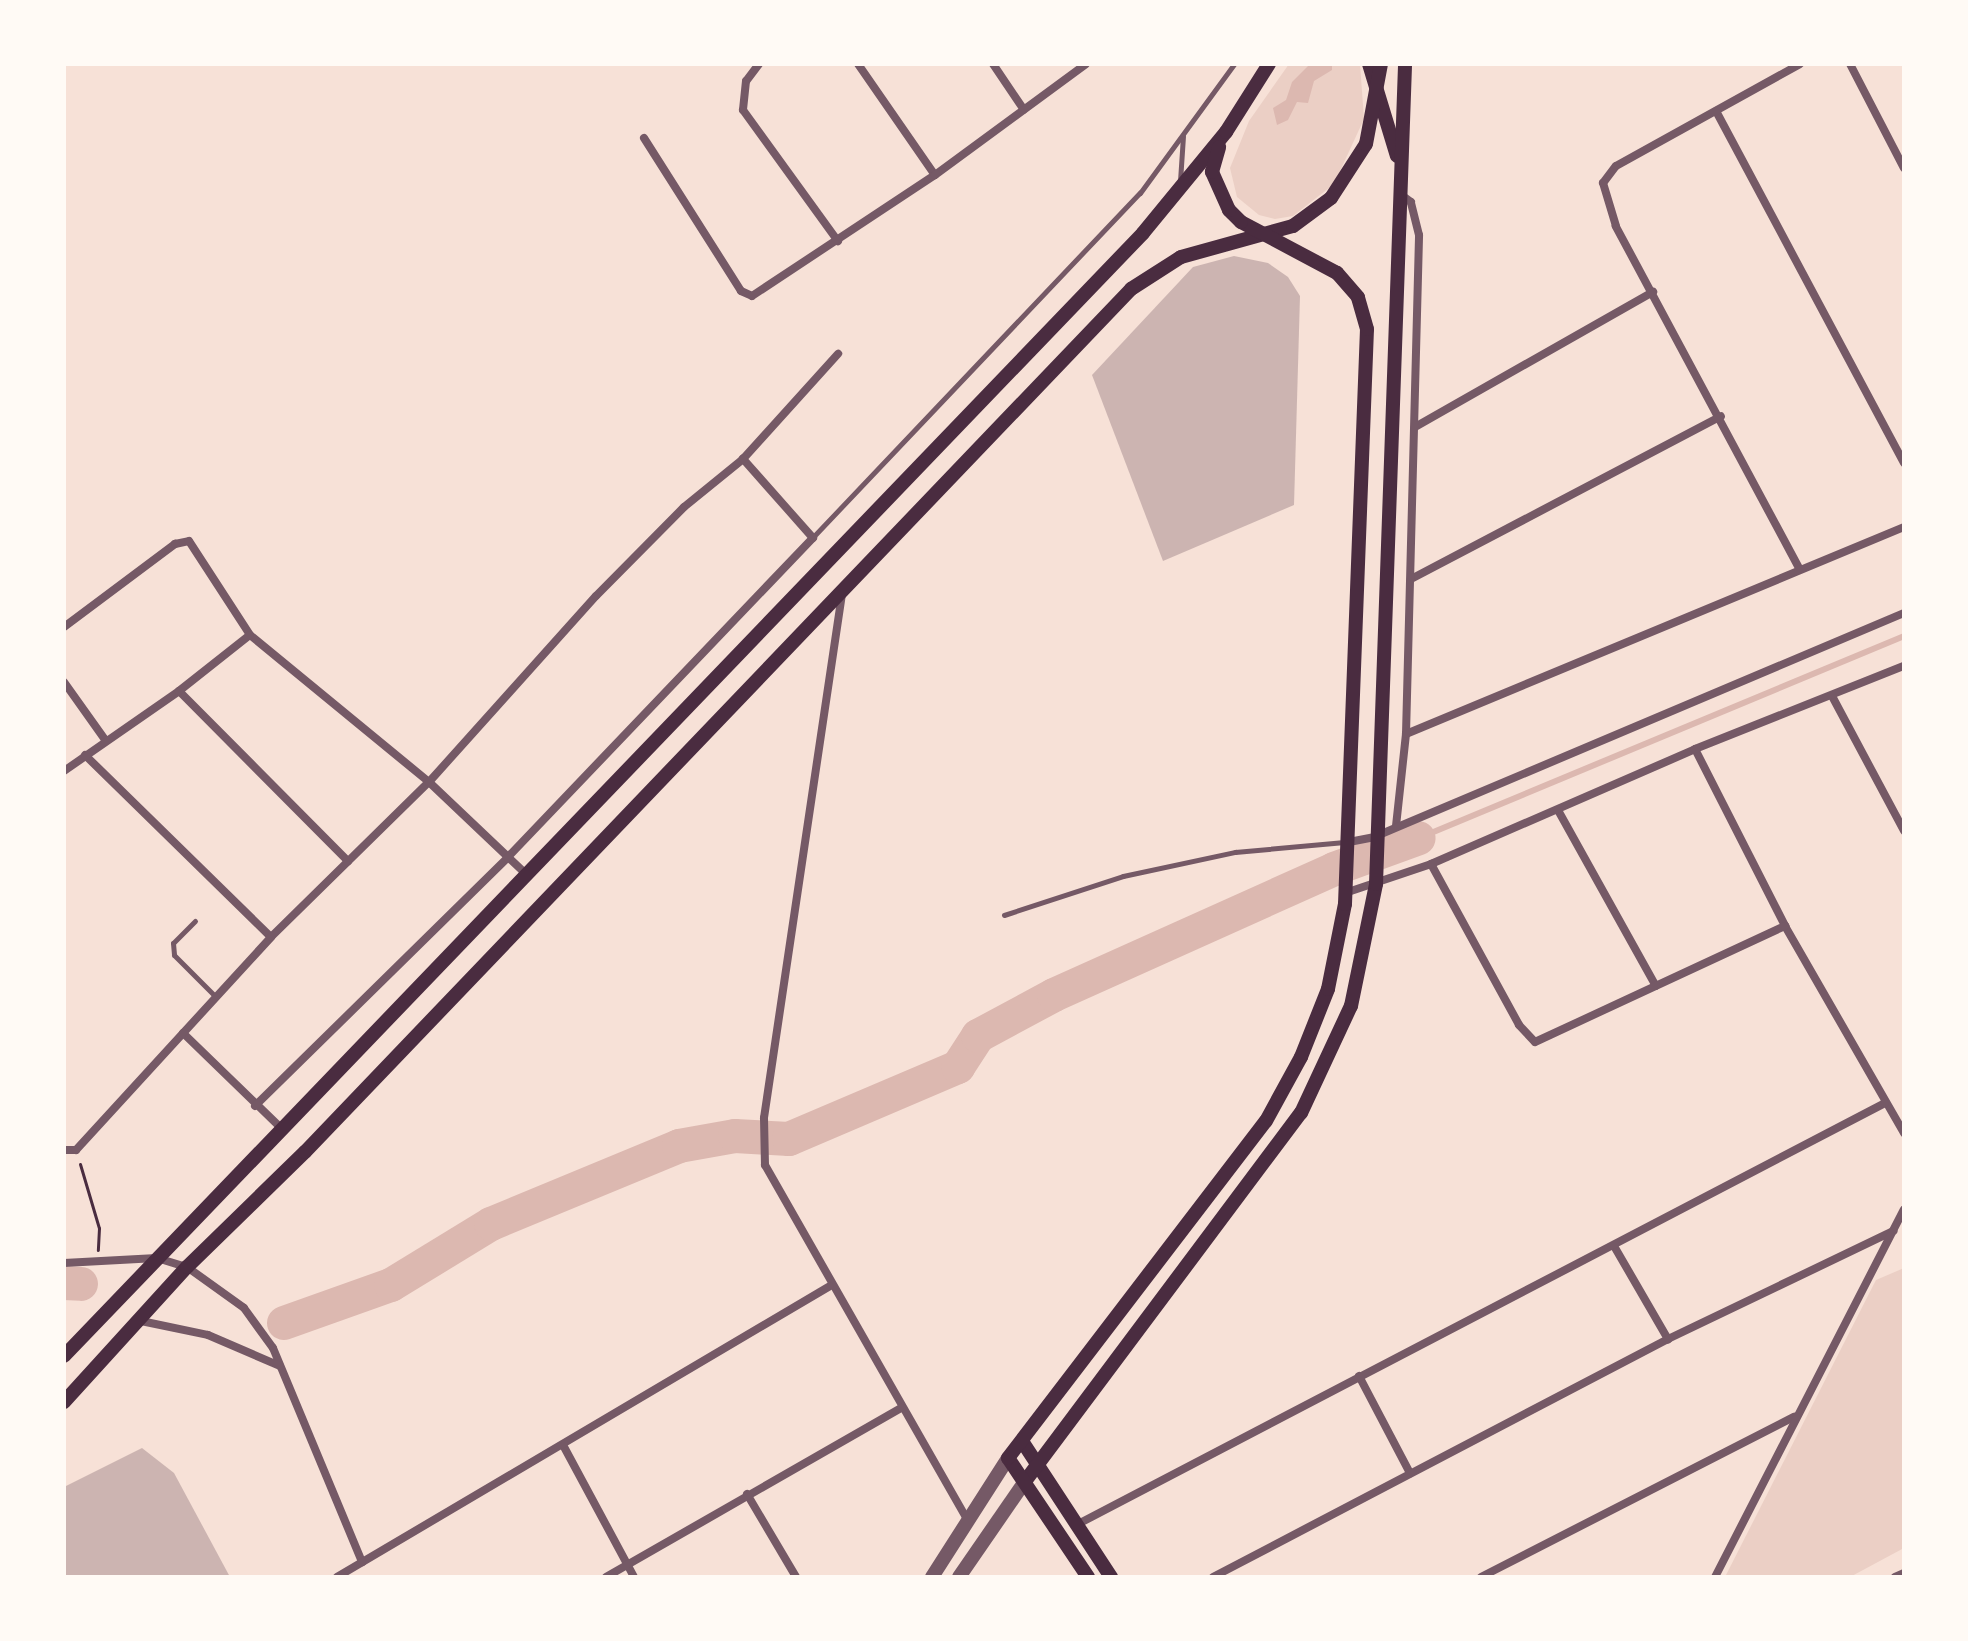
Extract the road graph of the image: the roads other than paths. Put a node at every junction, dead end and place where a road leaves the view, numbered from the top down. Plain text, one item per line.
1 (759, 64) edge
2 (858, 64) edge
3 (993, 64) edge
4 (1086, 64) edge
5 (1234, 64) edge
6 (1269, 64) edge
7 (1369, 64) edge
8 (1381, 64) edge
9 (1405, 64) edge
10 (1800, 64) edge
11 (1850, 64) edge
12 (1378, 92) junction
13 (1024, 110) junction
14 (1716, 111) junction
15 (1226, 132) junction
16 (1183, 135) junction
17 (644, 138) dead end
18 (1904, 168) edge
19 (1401, 170) junction
20 (935, 175) junction
21 (1179, 192) junction
22 (1400, 194) junction
23 (1264, 235) junction
24 (838, 241) junction
25 (1653, 292) junction
26 (838, 354) dead end
27 (1721, 416) junction
28 (1415, 427) junction
29 (1363, 436) junction
30 (1390, 436) junction
31 (743, 459) junction
32 (1904, 463) edge
33 (1904, 527) edge
34 (813, 538) junction
35 (1799, 568) junction
36 (1411, 579) junction
37 (843, 587) junction
38 (1904, 613) edge
39 (64, 627) edge
40 (250, 635) junction
41 (1904, 666) edge
42 (64, 682) edge
43 (179, 691) junction
44 (1832, 696) junction
45 (1406, 734) junction
46 (106, 741) junction
47 (1695, 749) junction
48 (85, 755) junction
49 (64, 771) edge
50 (429, 782) junction
51 (1559, 812) junction
52 (1396, 826) junction
53 (1904, 831) edge
54 (1374, 840) junction
55 (1348, 847) junction
56 (507, 858) junction
57 (348, 861) junction
58 (1431, 864) junction
59 (527, 875) junction
60 (1376, 881) junction
61 (1346, 890) junction
62 (1004, 915) dead end
63 (195, 921) dead end
64 (1785, 926) junction
65 (271, 937) junction
66 (1656, 986) junction
67 (216, 997) junction
68 (183, 1033) junction
69 (1885, 1103) junction
70 (255, 1106) junction
71 (281, 1128) junction
72 (1904, 1133) edge
73 (64, 1150) edge
74 (1904, 1210) edge
75 (1893, 1231) junction
76 (1614, 1246) junction
77 (157, 1258) junction
78 (64, 1263) edge
79 (187, 1267) junction
80 (830, 1286) junction
81 (141, 1321) junction
82 (1668, 1339) junction
83 (64, 1356) edge
84 (281, 1367) junction
85 (1359, 1376) junction
86 (64, 1402) edge
87 (901, 1408) junction
88 (1794, 1417) junction
89 (1022, 1441) junction
90 (563, 1445) junction
91 (1008, 1458) junction
92 (1038, 1466) junction
93 (1410, 1473) junction
94 (1026, 1480) junction
95 (747, 1494) junction
96 (969, 1522) junction
97 (1078, 1524) junction
98 (362, 1562) junction
99 (627, 1565) junction
100 (1904, 1573) edge
101 (337, 1577) edge
102 (606, 1577) edge
103 (634, 1577) edge
104 (796, 1577) edge
105 (932, 1577) edge
106 (959, 1577) edge
107 (1088, 1577) edge
108 (1111, 1577) edge
109 (1213, 1577) edge
110 (1481, 1577) edge
111 (1715, 1577) edge
112 (1895, 1577) edge

1 - 24 street
2 - 20 street
3 - 13 street
4 - 13 street
5 - 16 lane
6 - 15 main road
7 - 12 main road
8 - 12 main road
9 - 19 main road
10 - 14 street
11 - 18 street
12 - 19 main road
12 - 23 main road
13 - 20 street
14 - 25 street
14 - 32 street
15 - 21 main road
15 - 23 main road
16 - 21 lane
16 - 34 lane
17 - 24 street
19 - 22 main road
20 - 24 street
21 - 59 main road
22 - 28 street
22 - 30 main road
23 - 29 main road
23 - 37 main road
25 - 27 street
25 - 28 street
26 - 31 street
27 - 35 street
27 - 36 street
28 - 36 street
29 - 30 main road
29 - 55 main road
30 - 54 main road
31 - 34 street
31 - 50 street
33 - 35 street
34 - 56 street
35 - 45 street
36 - 45 street
37 - 79 main road
37 - 80 street
38 - 52 street
39 - 40 street
40 - 43 street
40 - 50 street
41 - 44 street
42 - 46 street
43 - 46 street
43 - 57 street
44 - 47 street
44 - 53 street
45 - 52 street
46 - 48 street
47 - 51 street
47 - 64 street
48 - 49 street
48 - 65 street
50 - 56 street
50 - 57 street
51 - 58 street
51 - 66 street
52 - 54 street
54 - 55 street
54 - 60 main road
55 - 61 main road
55 - 62 lane
56 - 59 street
56 - 70 street
57 - 65 street
58 - 60 street
58 - 66 street
59 - 71 main road
60 - 61 street
60 - 92 main road
61 - 89 main road
63 - 67 lane
64 - 66 street
64 - 69 street
65 - 67 street
67 - 68 street
68 - 70 street
68 - 73 street
69 - 72 street
69 - 76 street
70 - 71 street
71 - 77 main road
74 - 75 street
75 - 82 street
75 - 88 street
76 - 82 street
76 - 85 street
77 - 78 street
77 - 79 street
77 - 83 main road
79 - 81 main road
79 - 84 street
80 - 87 street
80 - 90 street
81 - 84 street
81 - 86 main road
82 - 93 street
84 - 98 street
85 - 93 street
85 - 97 street
87 - 95 street
87 - 96 street
88 - 110 street
88 - 111 street
89 - 91 main road
89 - 92 main road
90 - 98 street
90 - 99 street
91 - 94 main road
91 - 96 street
92 - 94 main road
92 - 97 main road
93 - 109 street
94 - 106 street
94 - 107 main road
95 - 99 street
95 - 104 street
96 - 105 street
97 - 108 main road
98 - 101 street
99 - 102 street
99 - 103 street
100 - 112 street

